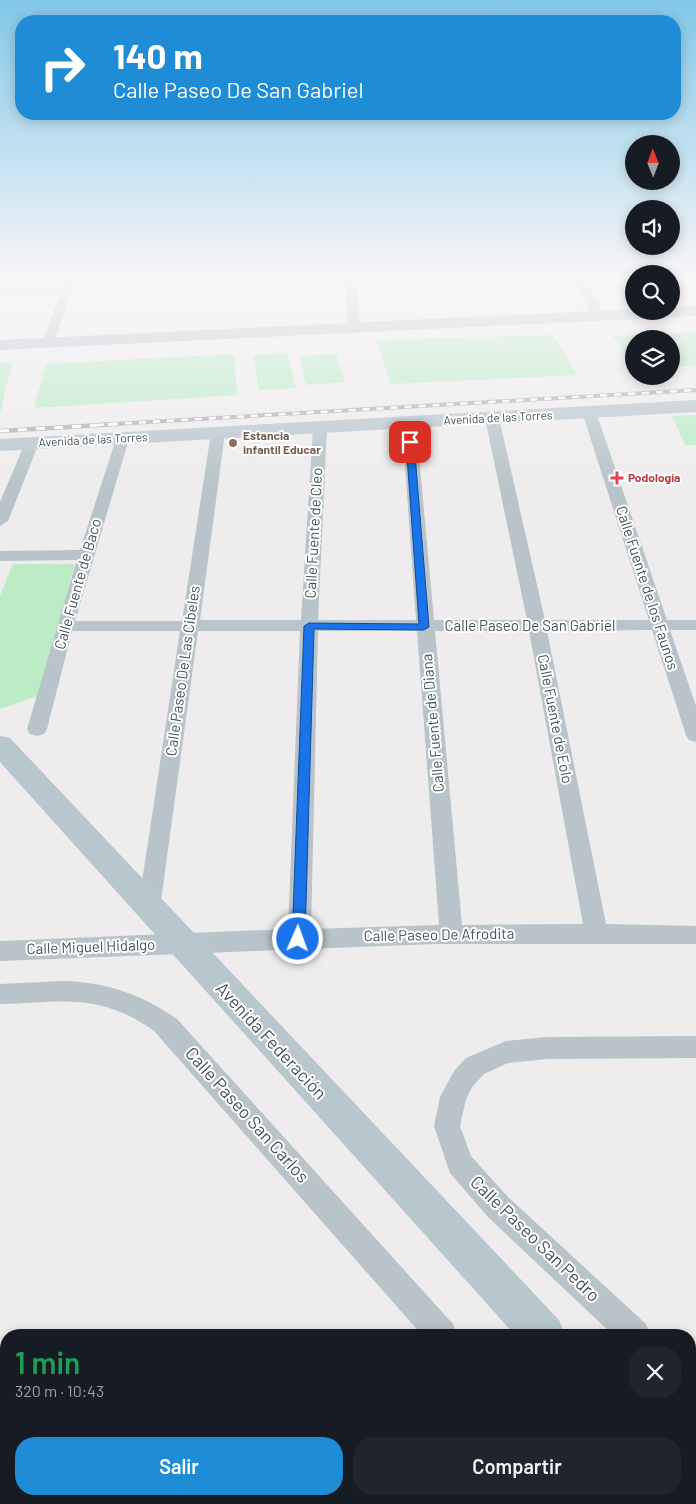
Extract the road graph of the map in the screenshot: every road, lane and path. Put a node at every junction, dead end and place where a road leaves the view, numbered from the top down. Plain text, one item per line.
1 (696, 406) edge
2 (588, 412) junction
3 (492, 418) junction
4 (409, 423) junction
5 (320, 428) junction
6 (218, 433) junction
7 (122, 439) junction
8 (32, 443) junction
9 (0, 445) edge
10 (0, 521) edge
11 (86, 555) junction
12 (0, 556) edge
13 (190, 625) junction
14 (537, 625) junction
15 (65, 626) junction
16 (309, 626) junction
17 (660, 626) junction
18 (696, 626) edge
19 (424, 627) junction
20 (37, 730) dead end
21 (696, 735) edge
22 (0, 745) edge
23 (149, 908) junction
24 (596, 932) junction
25 (451, 934) junction
26 (696, 935) edge
27 (298, 939) junction
28 (182, 944) junction
29 (0, 951) edge
30 (0, 994) edge
31 (696, 1047) edge
32 (437, 1329) edge
33 (538, 1329) edge
34 (629, 1329) edge

1 - 2 main road, Avenida de las Torres
2 - 3 main road, Avenida de las Torres
2 - 17 street, Calle Fuente de los Faunos
3 - 4 main road, Avenida de las Torres
3 - 14 street, Calle Fuente de Eolo
4 - 5 main road, Avenida de las Torres
4 - 19 street, Calle Fuente de Diana
5 - 6 main road, Avenida de las Torres
5 - 16 street, Calle Fuente de Cleo
6 - 7 main road, Avenida de las Torres
6 - 13 street, Calle Paseo De Las Cibeles
7 - 8 main road, Avenida de las Torres
7 - 11 street, Calle Fuente de Baco
8 - 9 main road, Avenida de las Torres
8 - 10 street
11 - 12 street
11 - 15 street, Calle Fuente de Baco
13 - 15 street, Calle Paseo De San Gabriel
13 - 16 street, Calle Paseo De San Gabriel
13 - 23 street, Calle Paseo De Las Cibeles
14 - 17 street, Calle Paseo De San Gabriel
14 - 19 street, Calle Paseo De San Gabriel
14 - 24 street, Calle Fuente de Eolo
15 - 20 street, Calle Fuente de Baco
16 - 19 street, Calle Paseo De San Gabriel
16 - 27 street, Calle Fuente de Cleo
17 - 18 street, Calle Paseo De San Gabriel
17 - 21 street, Calle Fuente de los Faunos
19 - 25 street, Calle Fuente de Diana
22 - 23 main road, Avenida Federación
23 - 28 main road, Avenida Federación
24 - 25 street, Calle Paseo De Afrodita
24 - 26 street, Calle Paseo De Afrodita
25 - 27 street, Calle Paseo De Afrodita
27 - 28 street, Calle Paseo De Afrodita
28 - 29 street, Calle Miguel Hidalgo
28 - 33 main road, Avenida Federación
30 - 32 street, Calle Paseo San Carlos
31 - 34 street, Calle Paseo San Pedro

